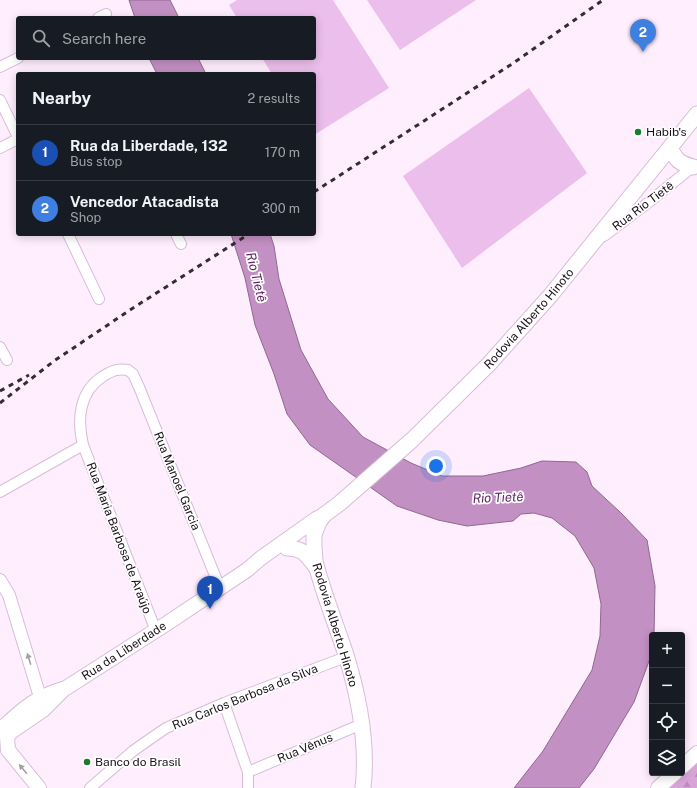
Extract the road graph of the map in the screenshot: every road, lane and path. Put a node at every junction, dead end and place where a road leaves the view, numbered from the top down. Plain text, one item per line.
1 (16, 59) edge
2 (0, 67) edge
3 (0, 100) edge
4 (697, 114) edge
5 (16, 134) edge
6 (16, 139) edge
7 (0, 148) edge
8 (670, 148) junction
9 (695, 165) edge
10 (69, 236) edge
11 (177, 236) edge
12 (181, 244) dead end
13 (588, 247) junction
14 (99, 299) dead end
15 (0, 347) edge
16 (6, 360) dead end
17 (133, 374) joint
18 (83, 445) junction
19 (0, 492) edge
20 (343, 500) junction
21 (324, 515) junction
22 (314, 534) junction
23 (287, 548) junction
24 (317, 569) junction
25 (247, 570) junction
26 (0, 580) edge
27 (220, 588) junction
28 (156, 631) junction
29 (346, 657) junction
30 (66, 688) junction
31 (40, 697) junction
32 (224, 703) junction
33 (362, 724) junction
34 (17, 728) junction
35 (0, 730) edge
36 (4, 748) edge
37 (697, 753) edge
38 (685, 764) edge
39 (248, 772) junction
40 (672, 776) edge
41 (39, 788) edge
42 (90, 788) edge
43 (248, 788) edge
44 (363, 788) edge
45 (658, 788) edge

1 - 2 street
3 - 5 street
4 - 8 main road, Rodovia Alberto Hinoto
6 - 7 street
8 - 9 main road
8 - 13 main road, Rodovia Alberto Hinoto
9 - 13 street, Rua Rio Tietê
10 - 14 street
11 - 12 street
13 - 20 main road, Rodovia Alberto Hinoto
15 - 16 street
17 - 18 street, Rua Maria Barbosa de Araújo
17 - 27 street, Rua Manoel Garcia
18 - 19 street
18 - 28 street, Rua Maria Barbosa de Araújo
20 - 21 main road, Rodovia Alberto Hinoto
20 - 22 main road, Rodovia Alberto Hinoto
21 - 22 main road, Rodovia Alberto Hinoto
21 - 25 main road, Rua da Liberdade
22 - 23 main road, Rua da Liberdade
22 - 24 main road, Rodovia Alberto Hinoto
23 - 24 main road
23 - 25 main road, Rua da Liberdade
24 - 29 main road, Rodovia Alberto Hinoto
25 - 27 main road, Rua da Liberdade
31 -> 26 street
27 - 28 main road, Rua da Liberdade
28 - 30 main road, Rua da Liberdade
29 - 32 street, Rua Carlos Barbosa da Silva
29 - 33 main road, Rodovia Alberto Hinoto
30 - 31 main road, Rua da Liberdade
30 - 34 main road
31 - 34 main road
31 - 35 main road, Rua da Liberdade
32 - 39 street
32 - 42 street, Rua Carlos Barbosa da Silva
33 - 39 street, Rua Vênus
33 - 44 main road, Rodovia Alberto Hinoto
34 - 36 main road
41 -> 36 main road
37 - 38 main road
39 - 43 street
40 - 45 main road

